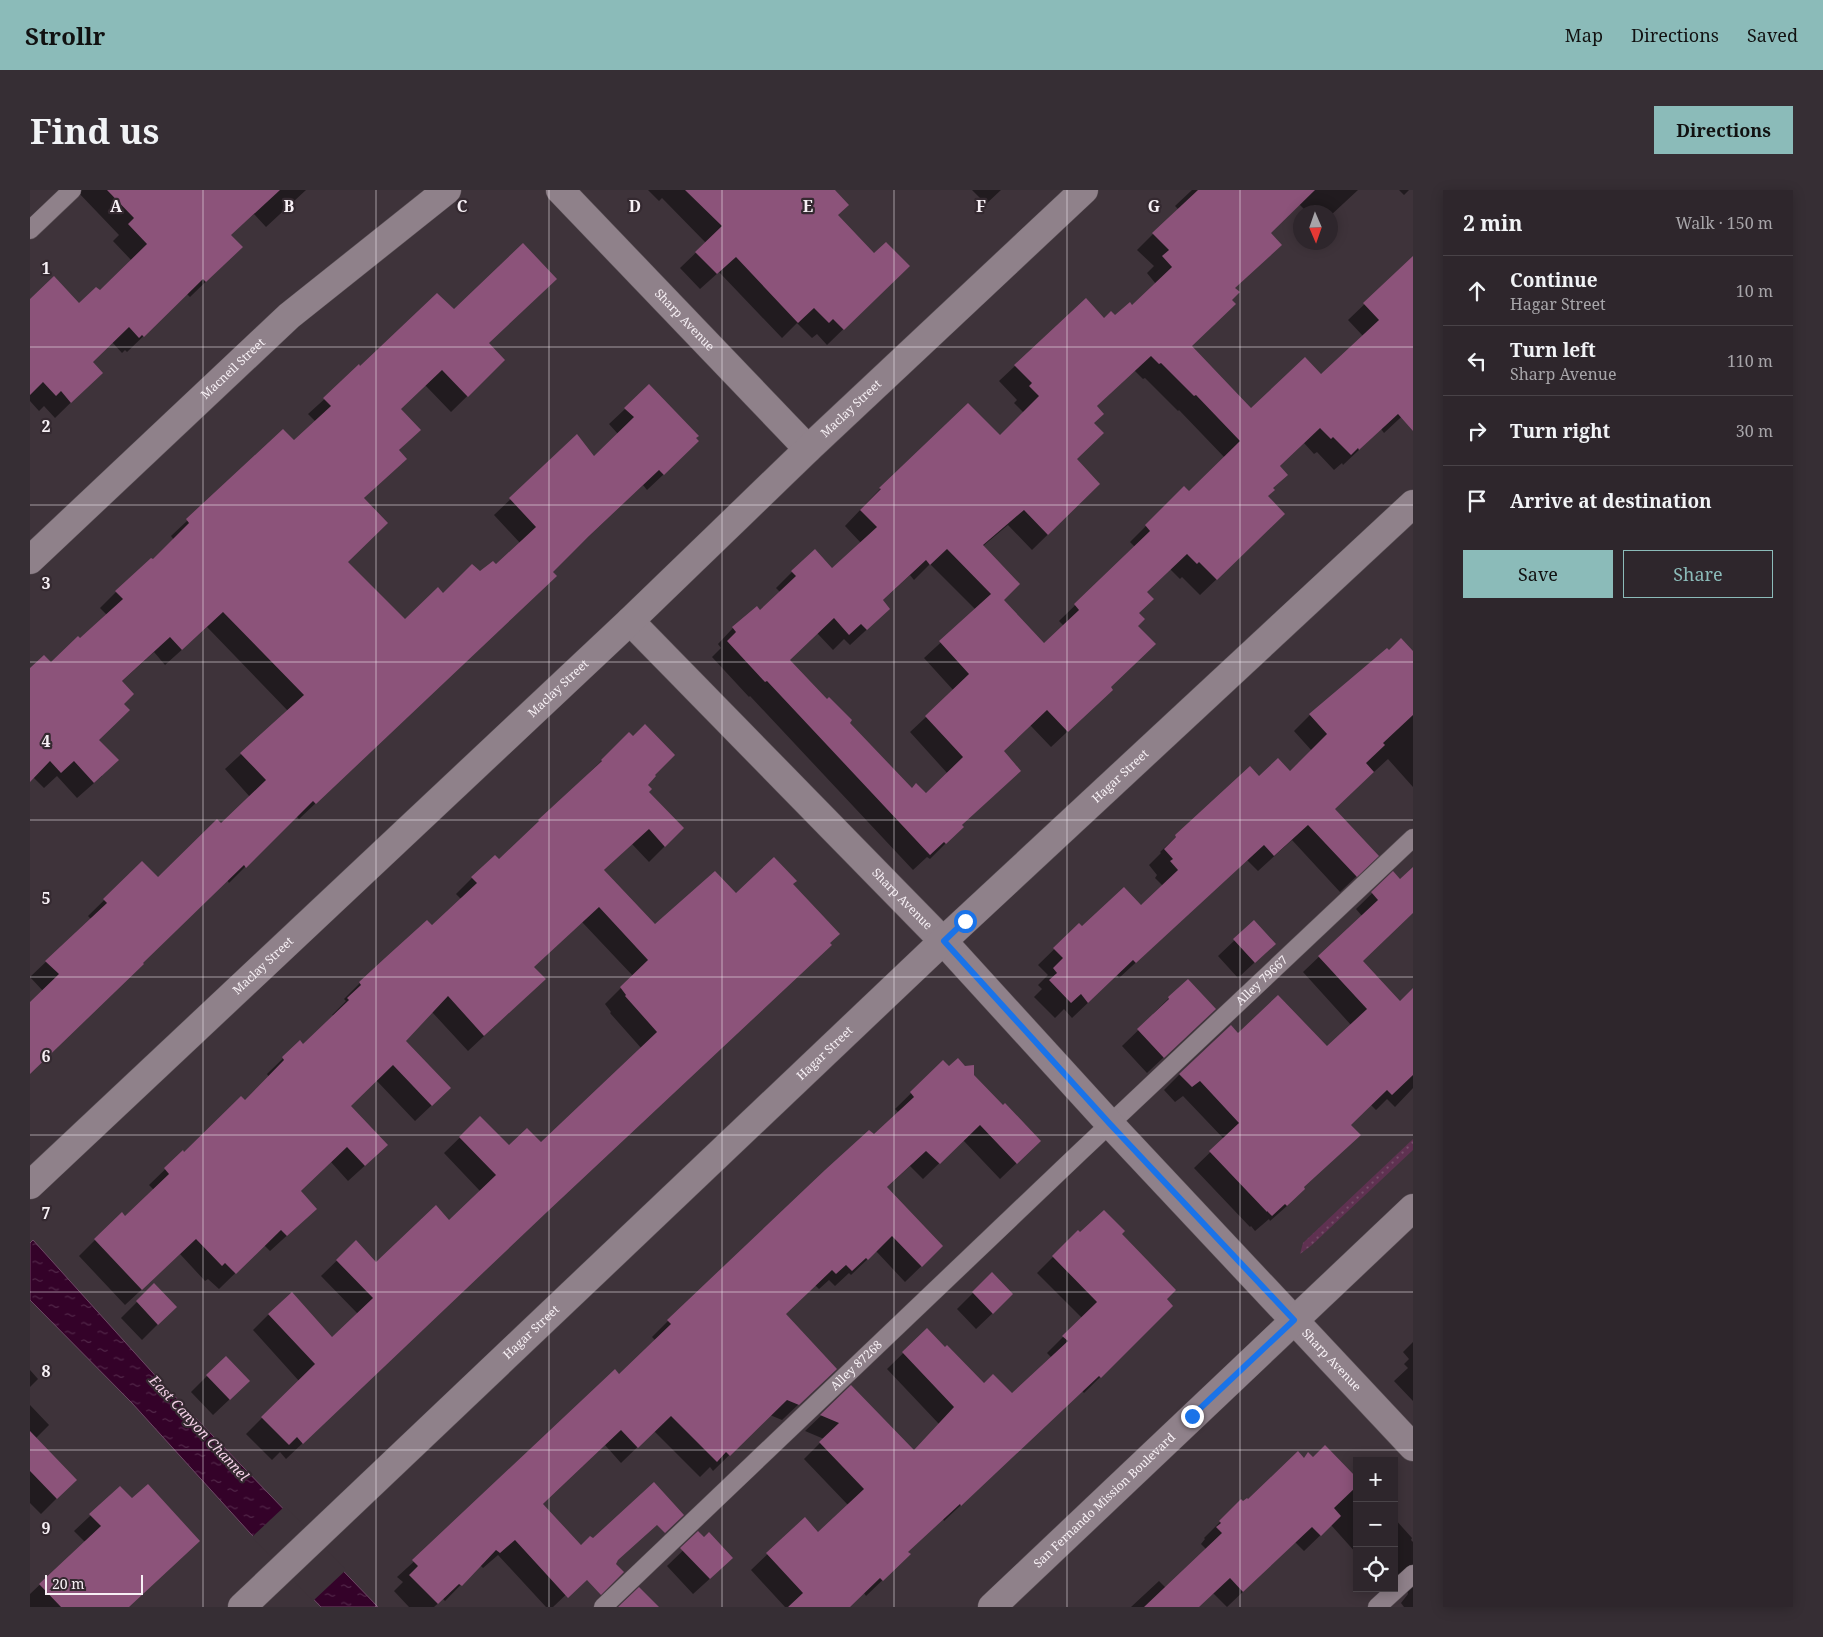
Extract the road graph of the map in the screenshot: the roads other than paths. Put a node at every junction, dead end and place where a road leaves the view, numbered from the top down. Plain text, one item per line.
1 (72, 190) edge
2 (447, 190) edge
3 (560, 190) edge
4 (1084, 190) edge
5 (30, 230) edge
6 (808, 450) junction
7 (1413, 504) edge
8 (30, 560) edge
9 (630, 621) junction
10 (1413, 838) edge
11 (944, 941) junction
12 (1110, 1124) junction
13 (30, 1185) edge
14 (1413, 1208) edge
15 (1294, 1320) junction
16 (1413, 1447) edge
17 (1413, 1574) edge
18 (242, 1607) edge
19 (603, 1607) edge
20 (992, 1607) edge
21 (1378, 1607) edge

1 - 5 lane
2 - 8 street, Macneil Street
3 - 6 street, Sharp Avenue
4 - 6 street, Maclay Street
6 - 9 street, Maclay Street
7 - 11 street, Hagar Street
9 - 11 street, Sharp Avenue
9 - 13 street, Maclay Street
10 - 12 lane, Alley 79667
11 - 12 street, Sharp Avenue
11 - 18 street, Hagar Street
12 - 15 street, Sharp Avenue
12 - 19 lane, Alley 87268
14 - 15 street, San Fernando Mission Boulevard
15 - 16 street, Sharp Avenue
15 - 20 street, San Fernando Mission Boulevard
17 - 21 lane

